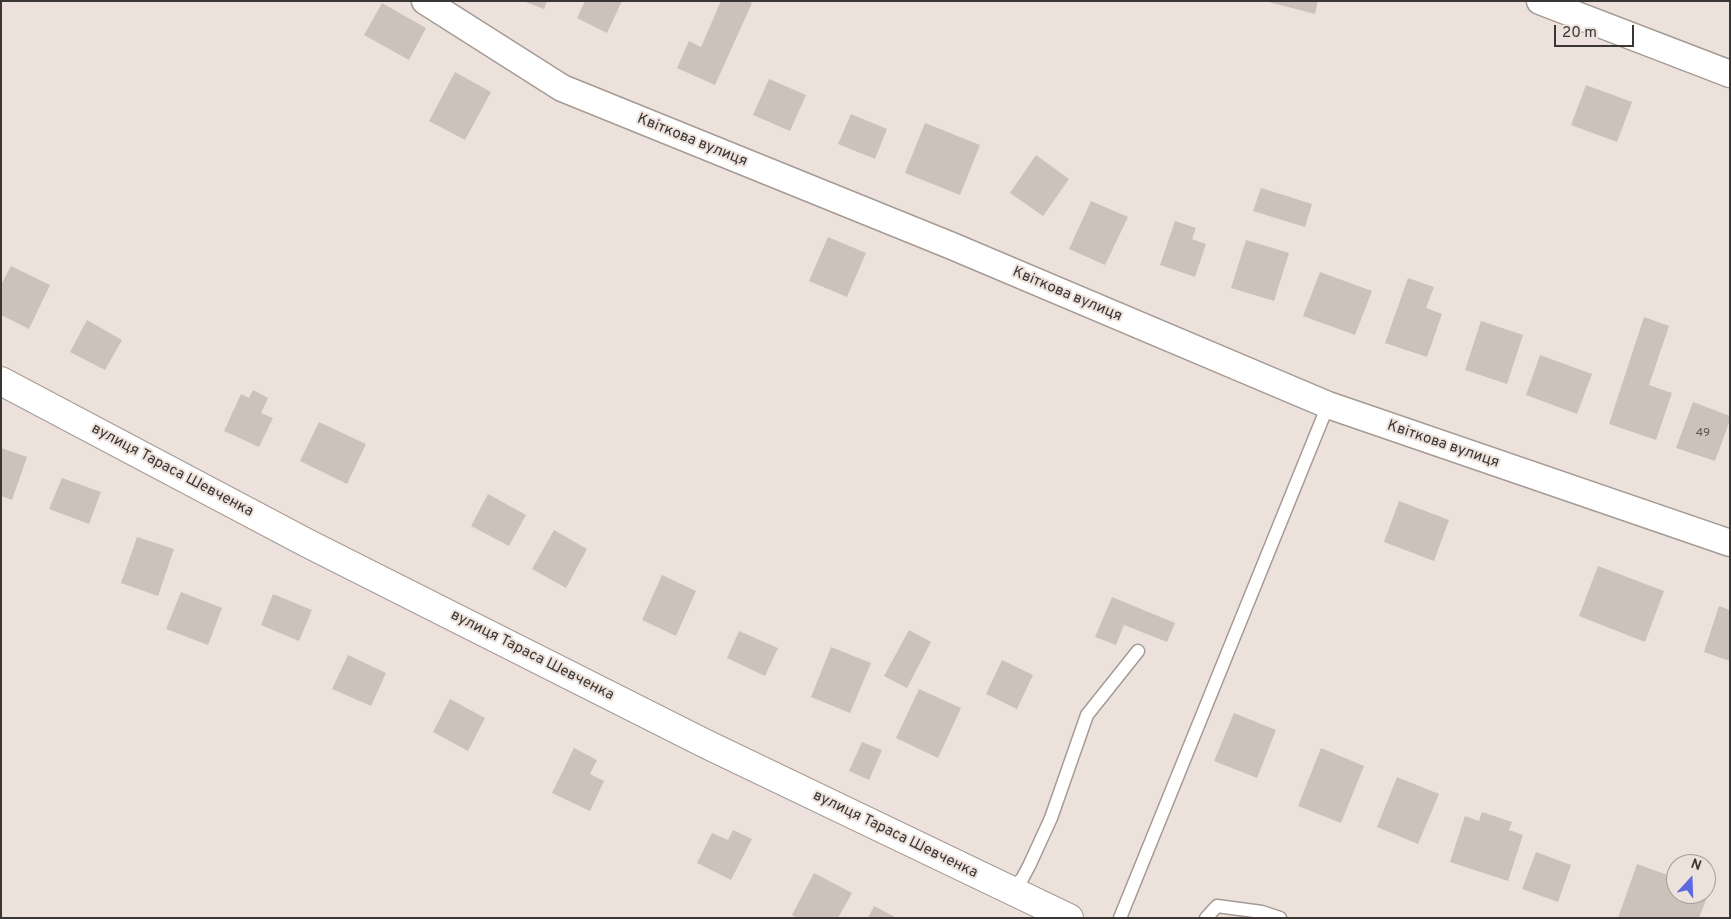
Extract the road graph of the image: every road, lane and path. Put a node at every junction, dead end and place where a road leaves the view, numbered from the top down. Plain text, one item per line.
1 (424, 1) edge
2 (1540, 1) edge
3 (1730, 74) edge
4 (1, 381) edge
5 (1328, 405) junction
6 (1730, 544) edge
7 (1138, 651) dead end
8 (1010, 890) junction
9 (1069, 918) edge
10 (1120, 918) edge
11 (1206, 918) edge
12 (1280, 918) edge

1 - 5 street, Квіткова вулиця
2 - 3 street
4 - 8 street, вулиця Тараса Шевченка
5 - 6 street, Квіткова вулиця
5 - 10 lane
7 - 8 lane
8 - 9 street, вулиця Тараса Шевченка
11 - 12 lane

